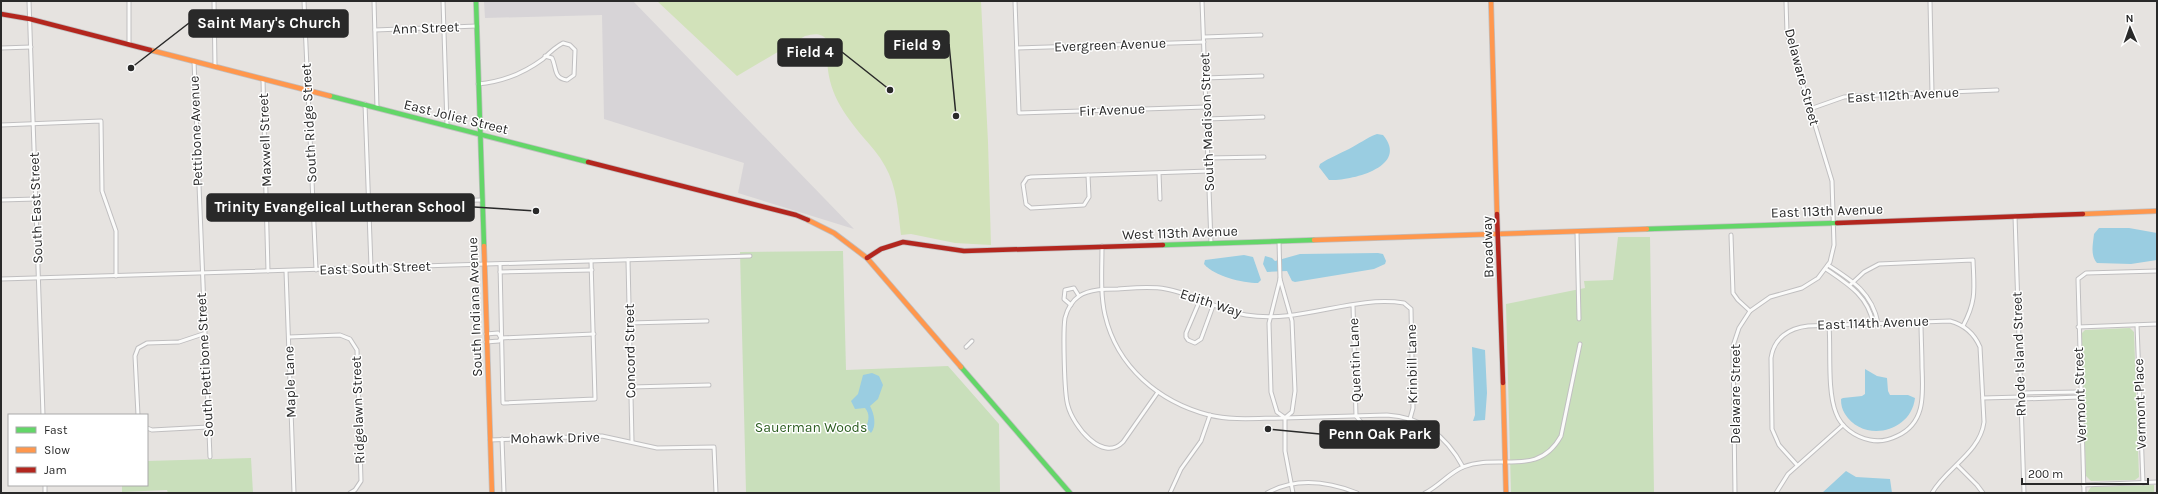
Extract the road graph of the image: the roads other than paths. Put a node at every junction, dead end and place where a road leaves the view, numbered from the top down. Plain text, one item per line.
1 (29, 1) edge
2 (129, 1) edge
3 (214, 1) edge
4 (304, 1) edge
5 (374, 1) edge
6 (443, 1) edge
7 (476, 1) edge
8 (1015, 1) edge
9 (1202, 1) edge
10 (1490, 1) edge
11 (1786, 1) edge
12 (1930, 1) edge
13 (1, 14) edge
14 (30, 19) junction
15 (476, 26) junction
16 (444, 28) junction
17 (375, 30) junction
18 (1261, 35) dead end
19 (1204, 37) junction
20 (1204, 42) junction
21 (129, 44) junction
22 (31, 47) junction
23 (1, 48) edge
24 (1016, 48) junction
25 (545, 56) junction
26 (194, 61) junction
27 (215, 66) junction
28 (1262, 76) dead end
29 (1205, 78) junction
30 (263, 80) junction
31 (478, 84) junction
32 (308, 90) junction
33 (1997, 90) dead end
34 (1932, 92) junction
35 (365, 104) junction
36 (1206, 107) junction
37 (377, 108) junction
38 (1810, 109) junction
39 (1263, 117) dead end
40 (1207, 119) junction
41 (33, 124) junction
42 (1, 125) edge
43 (447, 125) junction
44 (480, 134) junction
45 (1264, 156) dead end
46 (1208, 158) junction
47 (1208, 171) junction
48 (1159, 173) junction
49 (1088, 175) junction
50 (36, 199) junction
51 (1160, 199) dead end
52 (1, 200) edge
53 (482, 200) junction
54 (369, 202) junction
55 (2157, 211) edge
56 (2015, 216) junction
57 (1833, 222) junction
58 (1577, 232) junction
59 (1499, 234) junction
60 (1731, 235) dead end
61 (1279, 241) junction
62 (1210, 243) junction
63 (1102, 246) junction
64 (750, 256) dead end
65 (867, 258) junction
66 (628, 260) junction
67 (591, 261) junction
68 (484, 264) junction
69 (500, 264) junction
70 (1828, 265) junction
71 (371, 267) junction
72 (1826, 269) junction
73 (286, 270) junction
74 (316, 270) junction
75 (592, 270) junction
76 (268, 271) junction
77 (2157, 271) edge
78 (500, 272) junction
79 (201, 273) junction
80 (116, 276) junction
81 (38, 278) junction
82 (1, 279) edge
83 (1280, 279) junction
84 (1854, 282) junction
85 (1850, 286) junction
86 (1103, 289) junction
87 (1080, 296) junction
88 (1200, 300) junction
89 (1070, 305) junction
90 (1353, 305) junction
91 (1213, 306) junction
92 (1411, 310) joint
93 (1750, 311) junction
94 (1270, 317) junction
95 (1291, 317) junction
96 (1579, 319) dead end
97 (707, 321) dead end
98 (1921, 322) junction
99 (629, 323) junction
100 (1873, 323) junction
101 (1878, 323) junction
102 (2157, 324) edge
103 (1829, 325) junction
104 (2137, 325) junction
105 (1963, 326) junction
106 (2078, 327) junction
107 (203, 334) junction
108 (486, 334) junction
109 (594, 334) junction
110 (289, 337) junction
111 (501, 338) junction
112 (972, 341) dead end
113 (486, 342) junction
114 (1580, 344) dead end
115 (966, 347) dead end
116 (709, 385) dead end
117 (631, 387) junction
118 (1158, 392) junction
119 (2080, 392) junction
120 (2021, 397) junction
121 (2080, 397) junction
122 (1983, 398) junction
123 (43, 414) edge
124 (138, 414) edge
125 (1210, 415) junction
126 (1356, 416) junction
127 (1285, 418) junction
128 (1410, 419) junction
129 (1843, 425) junction
130 (208, 427) junction
131 (148, 428) edge
132 (502, 439) junction
133 (490, 440) junction
134 (632, 442) junction
135 (210, 457) dead end
136 (1505, 462) junction
137 (1797, 465) junction
138 (1957, 465) junction
139 (1463, 467) junction
140 (2157, 482) edge
141 (2143, 483) junction
142 (1291, 484) junction
143 (2083, 485) junction
144 (294, 493) edge
145 (350, 493) edge
146 (492, 493) edge
147 (504, 493) edge
148 (716, 493) edge
149 (1070, 493) edge
150 (1170, 493) edge
151 (1267, 493) edge
152 (1293, 493) edge
153 (1357, 493) edge
154 (1425, 493) edge
155 (1506, 493) edge
156 (1735, 493) edge
157 (1776, 493) edge
158 (1932, 493) edge
159 (1983, 493) edge
160 (2024, 493) edge
161 (2084, 493) edge

1 - 14 street, South East Street
2 - 21 street
3 - 27 street
4 - 32 street, South Ridge Street
5 - 17 street
6 - 16 street
7 - 15 main road, South Indiana Avenue
8 - 24 street
9 - 19 street, South Madison Street
10 - 59 main road, Broadway
11 - 38 street, Delaware Street
12 - 34 street
13 - 14 main road, East Joliet Street
14 - 21 main road, East Joliet Street
14 - 22 street, South East Street
15 - 16 street, Ann Street
15 - 31 main road, South Indiana Avenue
16 - 17 street, Ann Street
16 - 43 street
17 - 37 street
18 - 19 street
19 - 20 street, South Madison Street
20 - 24 street, Evergreen Avenue
20 - 29 street, South Madison Street
21 - 26 main road, East Joliet Street
22 - 23 street
22 - 41 street, South East Street
24 - 36 street, Fir Avenue
25 - 25 street
25 - 31 street
26 - 27 main road, East Joliet Street
26 - 79 street, Pettibone Avenue
27 - 30 main road, East Joliet Street
28 - 29 street
29 - 36 street, South Madison Street
30 - 32 main road, East Joliet Street
30 - 76 street, Maxwell Street
31 - 44 main road, South Indiana Avenue
32 - 35 main road, East Joliet Street
32 - 74 street, South Ridge Street
33 - 34 street, East 112th Avenue
34 - 38 street, East 112th Avenue
35 - 37 main road, East Joliet Street
35 - 54 street
36 - 40 street, South Madison Street
37 - 43 main road, East Joliet Street
38 - 57 street, Delaware Street
39 - 40 street
40 - 46 street, South Madison Street
41 - 42 street
41 - 50 street, South East Street
41 - 80 street
43 - 44 main road, East Joliet Street
44 - 53 main road, South Indiana Avenue
44 - 65 main road, East Joliet Street
45 - 46 street
46 - 47 street, South Madison Street
47 - 48 street
47 - 62 street, South Madison Street
48 - 49 street
48 - 51 street
49 - 49 street
50 - 52 street
50 - 81 street, South East Street
53 - 54 street
53 - 68 main road, South Indiana Avenue
54 - 71 street
55 - 56 main road, East 113th Avenue
56 - 57 main road, East 113th Avenue
56 - 120 street, Rhode Island Street
57 - 58 main road, East 113th Avenue
57 - 70 street, Delaware Street
58 - 59 main road, East 113th Avenue
58 - 96 street
59 - 61 main road, West 113th Avenue
59 - 136 main road, Broadway
60 - 93 street
61 - 62 main road, West 113th Avenue
61 - 83 street
62 - 63 main road, West 113th Avenue
63 - 65 main road, West 113th Avenue
63 - 86 street
64 - 66 street, East South Street
65 - 149 main road, East Joliet Street
66 - 67 street, East South Street
66 - 99 street, Concord Street
67 - 69 street, East South Street
67 - 75 street
68 - 69 street, East South Street
68 - 71 street, East South Street
68 - 108 main road, South Indiana Avenue
69 - 78 street
70 - 72 street, Delaware Street
70 - 84 street
71 - 74 street, East South Street
72 - 85 street
72 - 93 street
73 - 74 street, East South Street
73 - 76 street, East South Street
73 - 110 street, Maple Lane
75 - 78 street
75 - 109 street
76 - 79 street, East South Street
77 - 106 street, Vermont Street
78 - 111 street
79 - 80 street, East South Street
79 - 107 street, South Pettibone Street
80 - 81 street, East South Street
81 - 82 street, East South Street
81 - 123 street, South East Street
83 - 94 street
83 - 95 street
84 - 85 street
84 - 101 street
84 - 105 street
85 - 100 street
86 - 87 street, Edith Way
86 - 88 street, Edith Way
86 - 118 street
87 - 89 street, Edith Way
87 - 89 street
88 - 91 street, Edith Way
88 - 91 street
89 - 118 street
90 - 92 street, Edith Way
90 - 95 street, Edith Way
90 - 126 street, Quentin Lane
91 - 94 street, Edith Way
92 - 128 street, Krinbill Lane
93 - 156 street, Delaware Street
94 - 95 street, Edith Way
94 - 127 street
95 - 127 street
97 - 99 street
98 - 101 street, East 114th Avenue
98 - 105 street, East 114th Avenue
98 - 129 street
99 - 117 street, Concord Street
100 - 101 street, East 114th Avenue
100 - 103 street, East 114th Avenue
102 - 104 street
103 - 129 street
103 - 137 street, East 114th Avenue
104 - 106 street
104 - 141 street, Vermont Place
105 - 122 street
106 - 119 street, Vermont Street
107 - 124 street
107 - 130 street, South Pettibone Street
108 - 111 street
108 - 113 main road, South Indiana Avenue
109 - 111 street
109 - 111 street
110 - 144 street, Maple Lane
110 - 145 street, Ridgelawn Street
111 - 113 street
112 - 115 street
113 - 133 main road, South Indiana Avenue
114 - 136 street
116 - 117 street
117 - 134 street, Concord Street
118 - 125 street
119 - 120 street
119 - 121 street, Vermont Street
120 - 121 street
120 - 122 street
120 - 160 street, Rhode Island Street
121 - 143 street, Vermont Street
122 - 138 street
125 - 127 street
125 - 150 street
126 - 127 street
126 - 128 street
126 - 128 street
127 - 142 street
128 - 139 street
129 - 137 street
130 - 131 street
130 - 135 street, South Pettibone Street
132 - 133 street, Mohawk Drive
132 - 134 street, Mohawk Drive
132 - 147 street
133 - 146 main road, South Indiana Avenue
134 - 148 street, Mohawk Drive
136 - 139 street
136 - 155 main road, Broadway
137 - 157 street
138 - 158 street
138 - 159 street
139 - 154 street
140 - 141 street
141 - 143 street
142 - 151 street
142 - 152 street
142 - 153 street
143 - 161 street, Vermont Street

